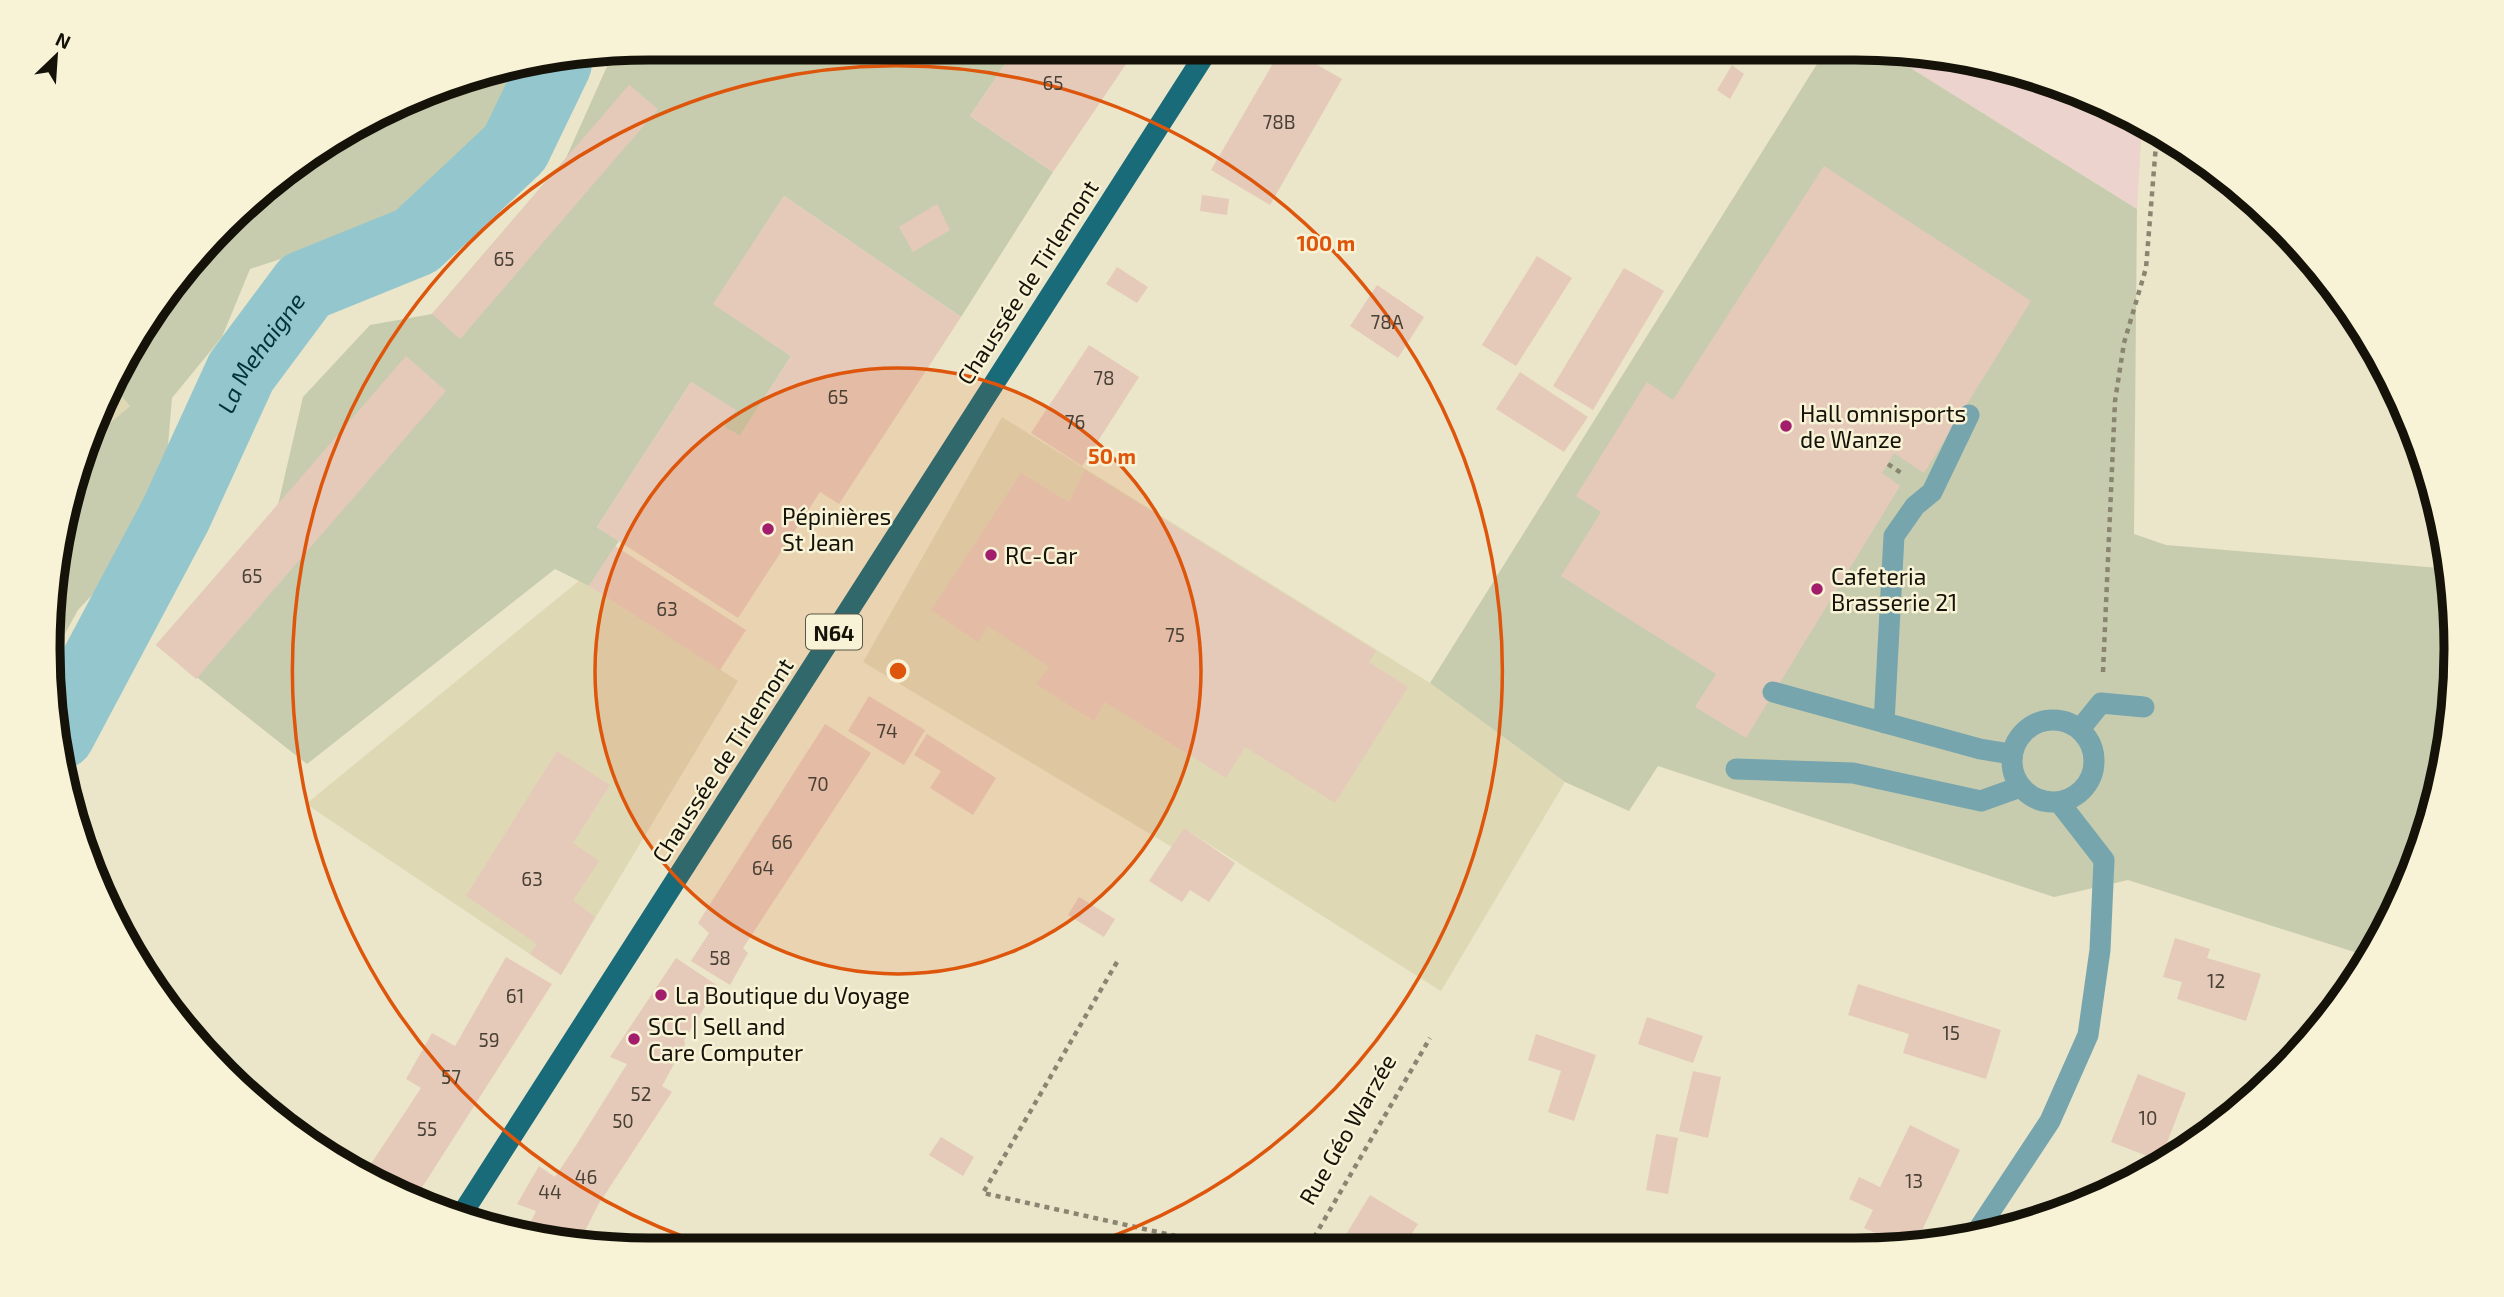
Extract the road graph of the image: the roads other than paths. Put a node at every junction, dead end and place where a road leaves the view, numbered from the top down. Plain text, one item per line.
1 (1201, 60) edge
2 (1969, 415) dead end
3 (1773, 692) dead end
4 (2144, 707) dead end
5 (1884, 723) junction
6 (2080, 729) junction
7 (2011, 754) junction
8 (1736, 769) dead end
9 (2020, 788) junction
10 (2059, 802) junction
11 (466, 1208) edge
12 (1983, 1223) edge

1 - 11 main road, Chaussée de Tirlemont / N64
2 - 5 street
3 - 5 street
4 - 6 street
5 - 7 street
6 - 7 street
6 - 10 street
7 - 9 street
8 - 9 street
9 - 10 street
10 - 12 street

